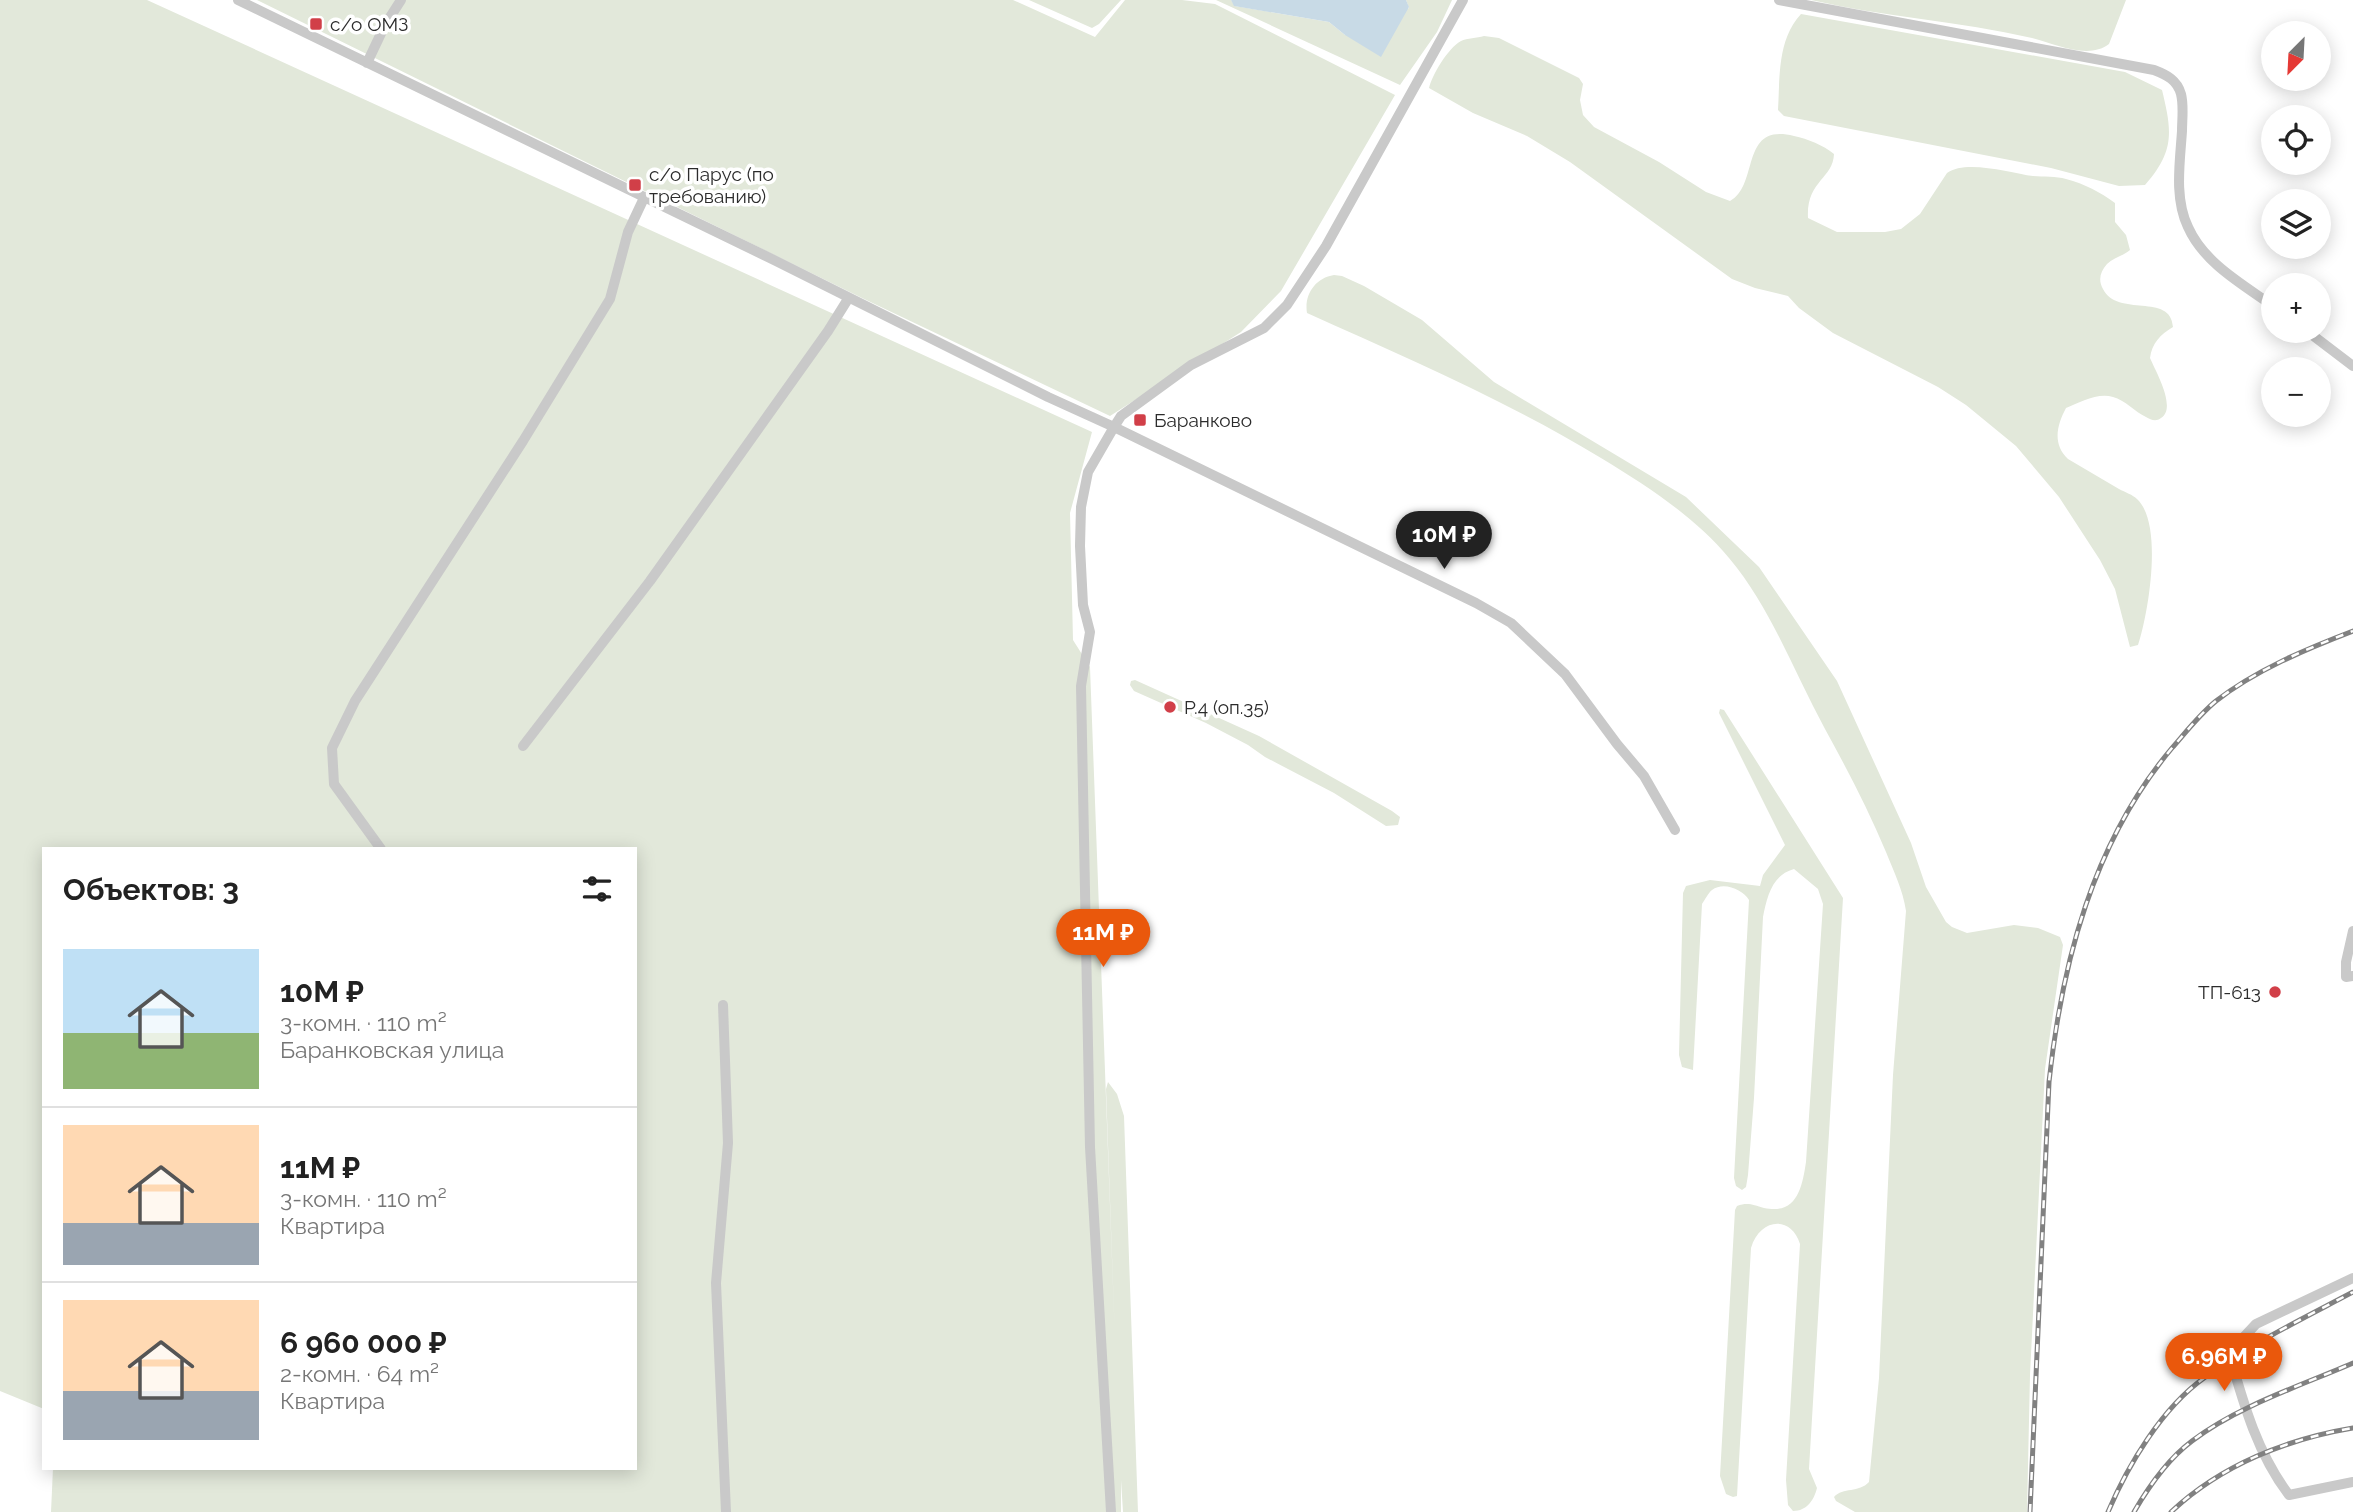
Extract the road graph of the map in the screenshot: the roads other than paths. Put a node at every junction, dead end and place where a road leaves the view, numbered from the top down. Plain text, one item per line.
1 (238, 0) edge
2 (401, 0) edge
3 (1463, 0) edge
4 (1779, 0) edge
5 (367, 63) junction
6 (644, 198) junction
7 (2261, 297) edge
8 (848, 299) junction
9 (2323, 343) edge
10 (2353, 366) edge
11 (1114, 427) junction
12 (523, 746) dead end
13 (1675, 830) dead end
14 (380, 847) edge
15 (2353, 931) edge
16 (2350, 977) edge
17 (723, 1006) dead end
18 (2353, 1278) edge
19 (2353, 1482) edge
20 (726, 1512) edge
21 (1111, 1512) edge

1 - 5 street
2 - 5 street
3 - 11 street
4 - 7 street
5 - 6 street
6 - 8 street
6 - 14 street
8 - 11 street
8 - 12 street
9 - 10 street
11 - 13 street
11 - 21 street
15 - 16 street
17 - 20 street
18 - 19 street

